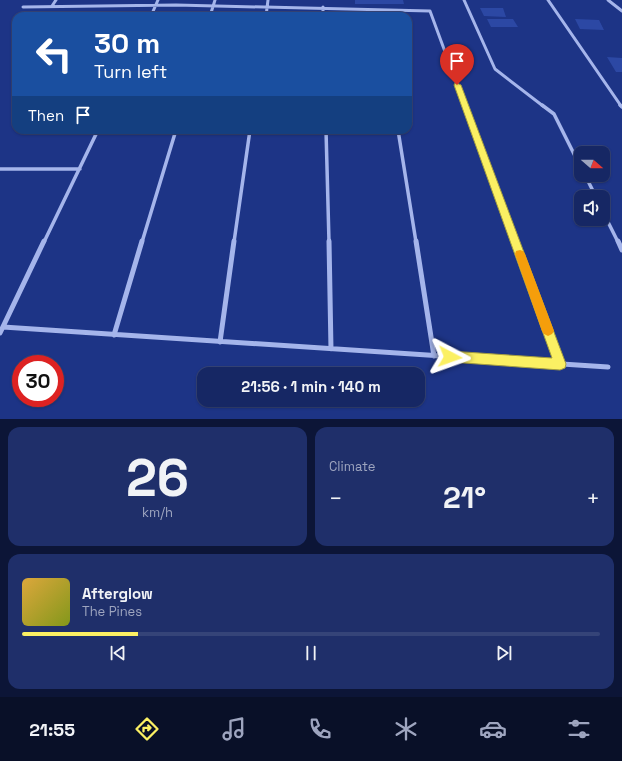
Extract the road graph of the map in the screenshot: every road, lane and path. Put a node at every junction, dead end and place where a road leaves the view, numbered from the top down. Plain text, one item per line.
1 (56, 0) edge
2 (106, 0) edge
3 (158, 0) edge
4 (215, 0) edge
5 (268, 0) edge
6 (464, 0) edge
7 (548, 0) edge
8 (608, 0) edge
9 (104, 5) junction
10 (156, 5) junction
11 (52, 6) junction
12 (213, 6) junction
13 (267, 6) junction
14 (23, 7) dead end
15 (323, 8) junction
16 (379, 10) joint
17 (153, 12) edge
18 (211, 12) edge
19 (266, 12) edge
20 (323, 12) edge
21 (622, 12) edge
22 (622, 107) edge
23 (96, 134) edge
24 (175, 134) edge
25 (249, 134) edge
26 (326, 134) edge
27 (399, 134) edge
28 (574, 154) edge
29 (0, 169) edge
30 (80, 169) junction
31 (610, 226) edge
32 (622, 250) edge
33 (1, 330) edge
34 (114, 334) junction
35 (220, 342) junction
36 (331, 349) junction
37 (434, 356) junction
38 (560, 364) junction
39 (608, 367) dead end

1 - 11 street
2 - 9 street
3 - 10 street
4 - 12 street
5 - 13 street
6 - 28 street
7 - 22 street
8 - 21 street
9 - 10 street
9 - 11 street
10 - 12 street
10 - 17 street
11 - 14 street
12 - 13 street
12 - 18 street
13 - 15 street
13 - 19 street
15 - 16 street
15 - 20 street
16 - 38 street
23 - 30 street
24 - 34 street
25 - 35 street
26 - 36 street
27 - 37 street
29 - 30 street
30 - 33 street
31 - 32 street
33 - 34 street
34 - 35 street
35 - 36 street
36 - 37 street
37 - 38 street
38 - 39 street

